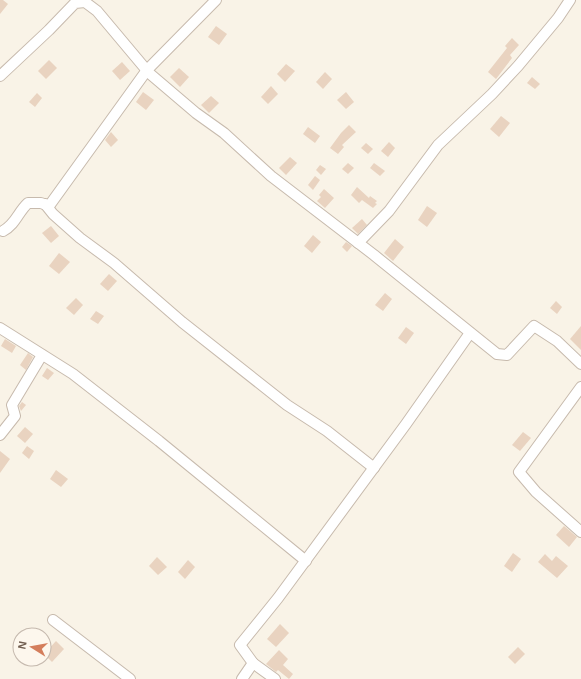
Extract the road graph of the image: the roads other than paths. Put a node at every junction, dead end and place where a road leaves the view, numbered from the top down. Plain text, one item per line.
1 (216, 0) edge
2 (570, 0) edge
3 (147, 70) junction
4 (0, 76) edge
5 (45, 204) junction
6 (1, 232) edge
7 (358, 243) junction
8 (0, 328) edge
9 (470, 333) junction
10 (42, 355) junction
11 (581, 364) edge
12 (581, 387) edge
13 (0, 435) edge
14 (374, 468) junction
15 (581, 532) edge
16 (306, 560) junction
17 (53, 620) dead end
18 (253, 663) junction
19 (130, 679) edge
20 (242, 679) edge
21 (275, 679) edge

1 - 3 street
2 - 7 street
3 - 4 street
3 - 5 street
3 - 7 street
5 - 6 street
5 - 14 street
7 - 9 street
8 - 10 street
9 - 11 street
9 - 14 street
10 - 13 street
10 - 16 street
12 - 15 street
14 - 16 street
16 - 18 street
17 - 19 street
18 - 20 street
18 - 21 street

